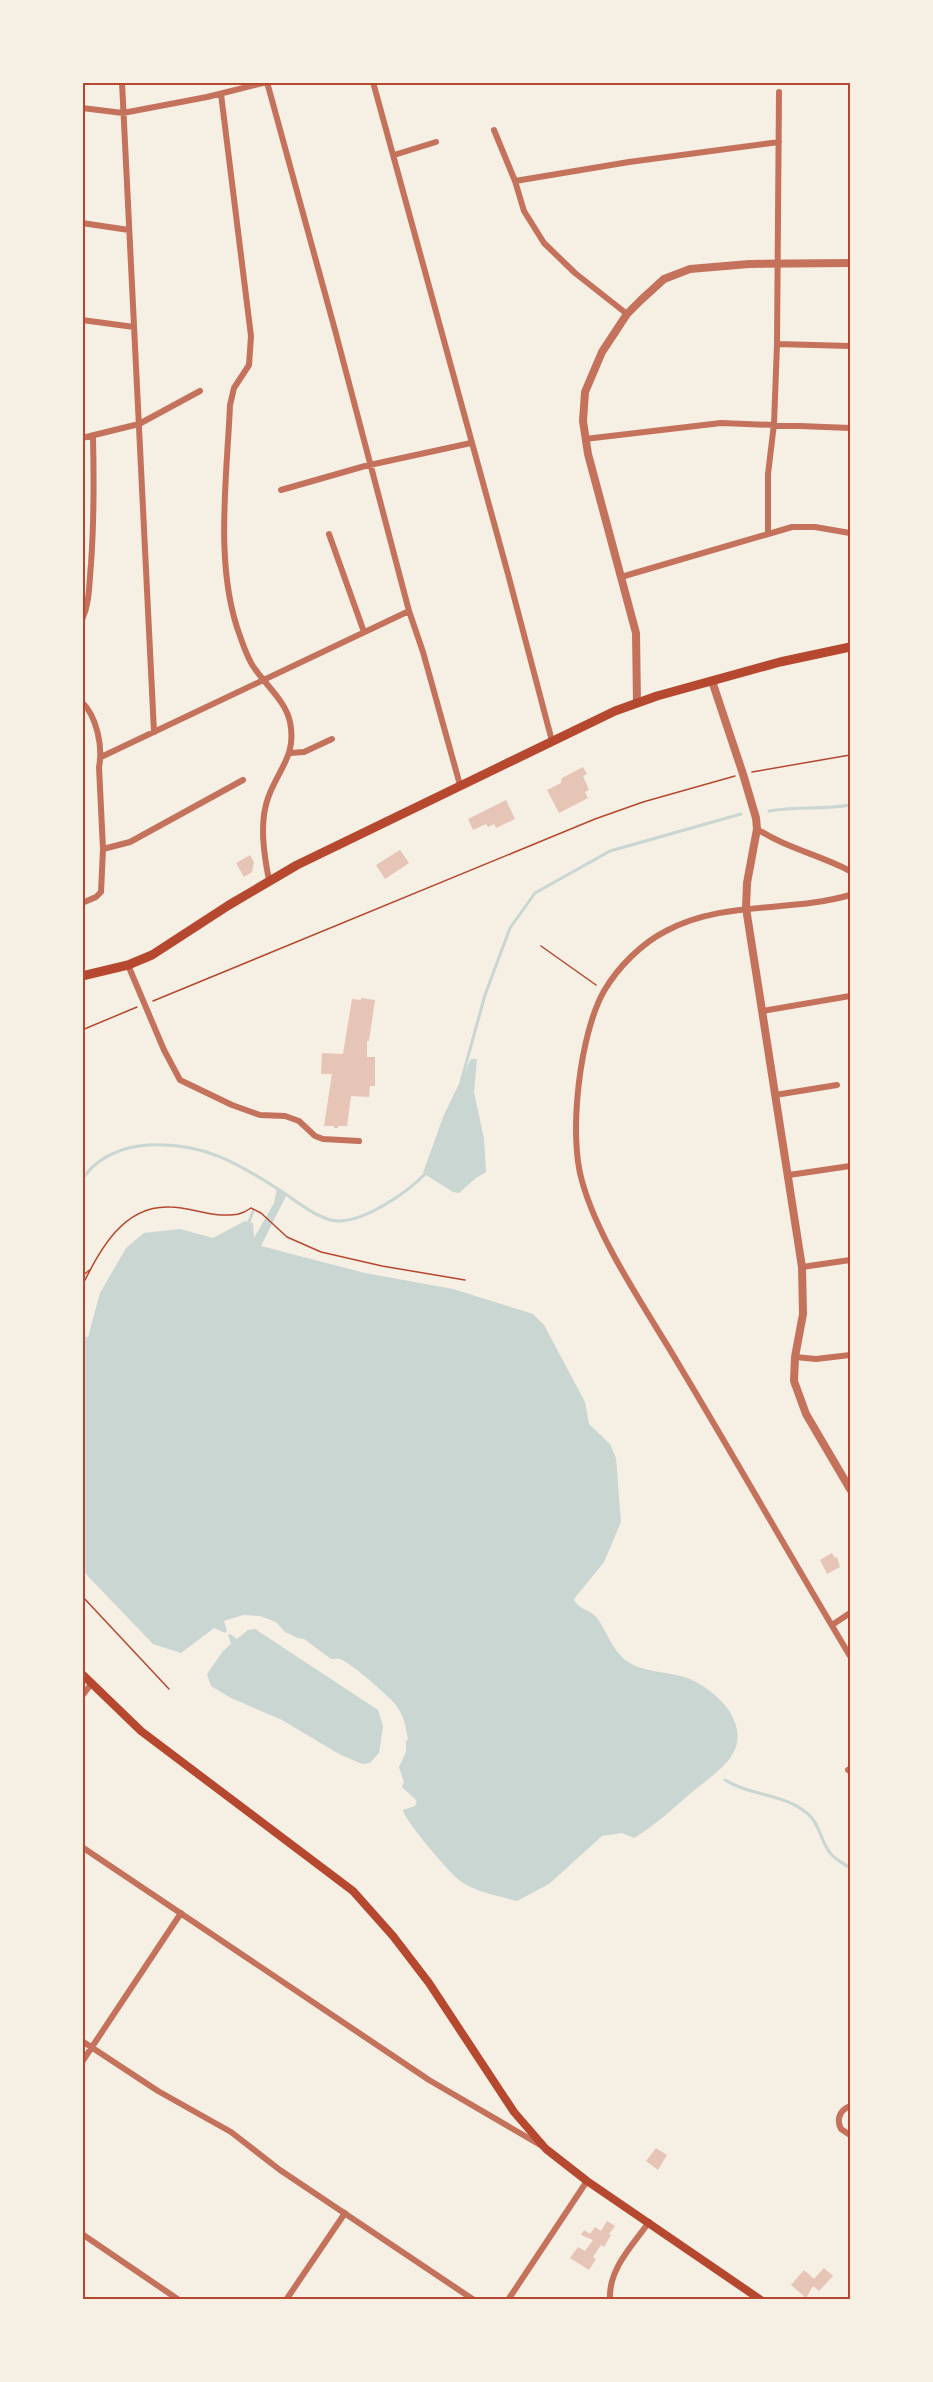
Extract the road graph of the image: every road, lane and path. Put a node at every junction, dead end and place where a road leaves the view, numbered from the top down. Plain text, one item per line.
1 (122, 82) edge
2 (267, 82) edge
3 (373, 82) edge
4 (779, 92) dead end
5 (221, 94) junction
6 (82, 108) edge
7 (123, 113) junction
8 (494, 130) dead end
9 (436, 141) dead end
10 (779, 142) junction
11 (394, 155) junction
12 (515, 181) junction
13 (82, 223) edge
14 (129, 230) junction
15 (850, 263) edge
16 (779, 264) junction
17 (627, 314) junction
18 (82, 320) edge
19 (134, 327) junction
20 (777, 344) junction
21 (850, 346) edge
22 (200, 391) dead end
23 (139, 424) junction
24 (774, 424) junction
25 (850, 428) edge
26 (93, 437) junction
27 (82, 438) edge
28 (585, 439) junction
29 (471, 443) junction
30 (371, 465) junction
31 (281, 490) dead end
32 (768, 533) junction
33 (850, 533) edge
34 (329, 534) dead end
35 (621, 577) junction
36 (86, 580) edge
37 (409, 611) junction
38 (82, 620) edge
39 (363, 632) junction
40 (850, 647) edge
41 (263, 680) junction
42 (712, 681) junction
43 (82, 702) edge
44 (637, 703) junction
45 (154, 732) junction
46 (332, 739) dead end
47 (552, 741) junction
48 (290, 753) junction
49 (850, 755) edge
50 (101, 757) junction
51 (744, 774) junction
52 (243, 780) dead end
53 (460, 785) junction
54 (757, 829) junction
55 (103, 849) junction
56 (850, 871) edge
57 (268, 880) junction
58 (850, 895) edge
59 (82, 903) edge
60 (746, 908) junction
61 (541, 946) dead end
62 (128, 965) junction
63 (82, 976) edge
64 (604, 990) junction
65 (850, 996) edge
66 (147, 1003) dead end
67 (136, 1008) dead end
68 (762, 1011) junction
69 (82, 1030) edge
70 (837, 1085) dead end
71 (775, 1095) junction
72 (358, 1141) dead end
73 (850, 1166) edge
74 (789, 1175) junction
75 (850, 1260) edge
76 (802, 1267) junction
77 (91, 1269) junction
78 (82, 1276) edge
79 (465, 1280) dead end
80 (82, 1286) edge
81 (850, 1355) edge
82 (795, 1357) junction
83 (850, 1489) edge
84 (82, 1596) edge
85 (850, 1613) edge
86 (832, 1625) junction
87 (850, 1656) edge
88 (82, 1674) edge
89 (92, 1683) junction
90 (169, 1689) dead end
91 (82, 1696) edge
92 (82, 1848) edge
93 (181, 1913) junction
94 (82, 2041) edge
95 (92, 2047) junction
96 (82, 2062) edge
97 (850, 2106) edge
98 (850, 2135) edge
99 (546, 2149) junction
100 (587, 2181) junction
101 (345, 2213) junction
102 (649, 2222) junction
103 (82, 2234) edge
104 (179, 2300) edge
105 (286, 2300) edge
106 (474, 2300) edge
107 (508, 2300) edge
108 (610, 2300) edge
109 (761, 2300) edge

1 - 7 street
2 - 5 street
2 - 30 street
3 - 11 street
4 - 10 street
5 - 7 street
5 - 41 street
6 - 7 street
7 - 14 street
8 - 12 street
9 - 11 street
10 - 12 street
10 - 16 street
11 - 29 street
12 - 17 street
13 - 14 street
14 - 19 street
15 - 16 street
16 - 17 street
16 - 20 street
17 - 28 street
18 - 19 street
19 - 23 street
20 - 21 street
20 - 24 street
22 - 23 street
23 - 26 street
23 - 45 street
24 - 25 street
24 - 28 street
24 - 32 street
26 - 27 street
26 - 36 street
28 - 35 street
29 - 30 street
29 - 47 street
30 - 31 street
30 - 37 street
32 - 33 street
32 - 35 street
34 - 39 street
35 - 44 street
36 - 38 street
37 - 39 street
37 - 53 street
39 - 41 street
40 - 42 main road
41 - 45 street
41 - 48 street
42 - 44 main road
42 - 51 street
43 - 50 street
44 - 47 main road
45 - 50 street
46 - 48 street
47 - 53 main road
48 - 57 street
49 - 51 path
50 - 55 street
51 - 54 street
51 - 66 path
52 - 55 street
53 - 57 main road
54 - 56 street
54 - 60 street
55 - 59 street
57 - 62 main road
58 - 60 street
60 - 64 street
60 - 68 street
61 - 64 path
62 - 63 main road
62 - 72 street
64 - 86 street
65 - 68 street
67 - 69 path
68 - 71 street
70 - 71 street
71 - 74 street
73 - 74 street
74 - 76 street
75 - 76 street
76 - 82 street
77 - 78 path
77 - 79 path
77 - 80 path
81 - 82 street
82 - 83 street
84 - 90 path
85 - 86 street
86 - 87 street
88 - 89 main road
89 - 91 street
89 - 99 main road
92 - 93 street
93 - 95 street
93 - 99 street
94 - 95 street
95 - 96 street
95 - 101 street
97 - 98 street
99 - 100 main road
100 - 102 main road
100 - 107 street
101 - 105 street
101 - 106 street
102 - 108 street
102 - 109 main road
103 - 104 street

